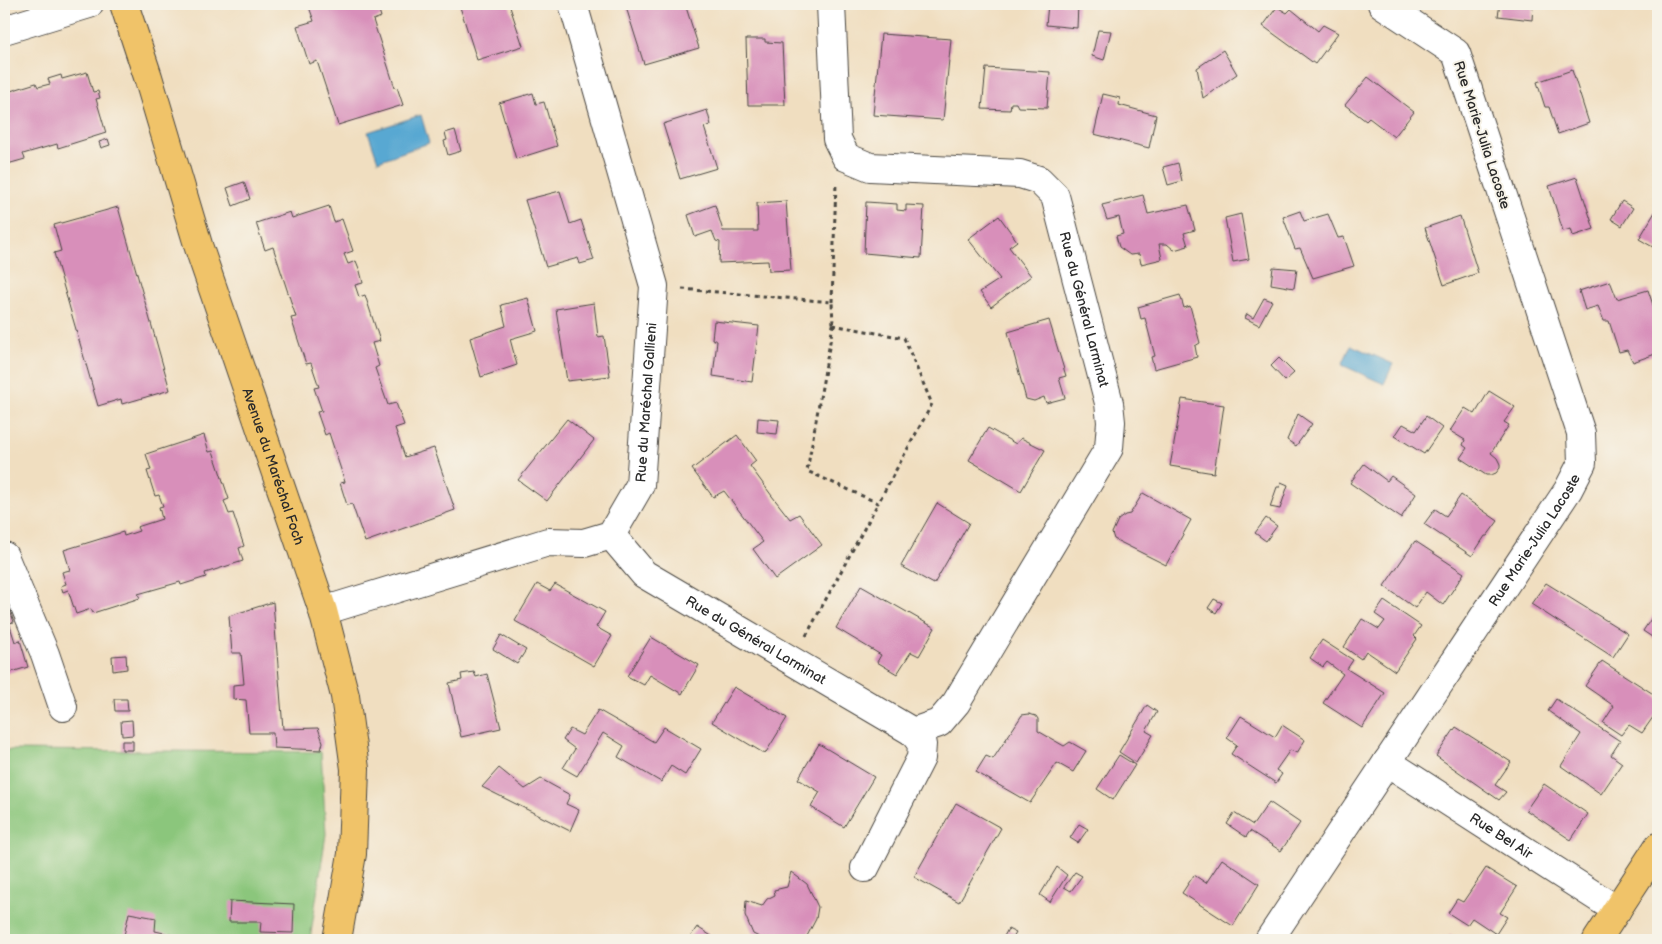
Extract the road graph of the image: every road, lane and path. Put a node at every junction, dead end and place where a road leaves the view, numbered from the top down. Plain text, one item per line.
1 (89, 4) edge
2 (124, 4) edge
3 (573, 4) edge
4 (831, 4) edge
5 (1382, 4) edge
6 (1410, 11) edge
7 (4, 30) edge
8 (837, 140) junction
9 (654, 286) junction
10 (832, 302) junction
11 (833, 325) junction
12 (878, 503) junction
13 (611, 535) junction
14 (4, 556) edge
15 (323, 611) junction
16 (792, 661) junction
17 (63, 707) dead end
18 (913, 732) junction
19 (1387, 762) junction
20 (1658, 847) edge
21 (865, 868) dead end
22 (1617, 910) junction
23 (337, 940) edge
24 (1269, 940) edge
25 (1597, 940) edge

1 - 7 street
2 - 15 main road, Avenue du Maréchal Foch
3 - 9 street, Rue du Maréchal Gallieni
4 - 8 street
5 - 6 street, Rue Marie-Julia Lacoste
6 - 19 street, Rue Marie-Julia Lacoste
8 - 10 path
8 - 18 street, Rue du Général Larminat
9 - 10 path
9 - 13 street, Rue du Maréchal Gallieni
10 - 11 path
11 - 12 path
11 - 12 path
12 - 16 path
13 - 15 street
13 - 16 street, Rue du Général Larminat
14 - 17 street
15 - 23 main road, Avenue du Maréchal Foch
16 - 18 street, Rue du Général Larminat
18 - 21 street
19 - 22 street, Rue Bel Air
19 - 24 street, Rue Marie-Julia Lacoste
20 - 22 main road
22 - 25 main road

